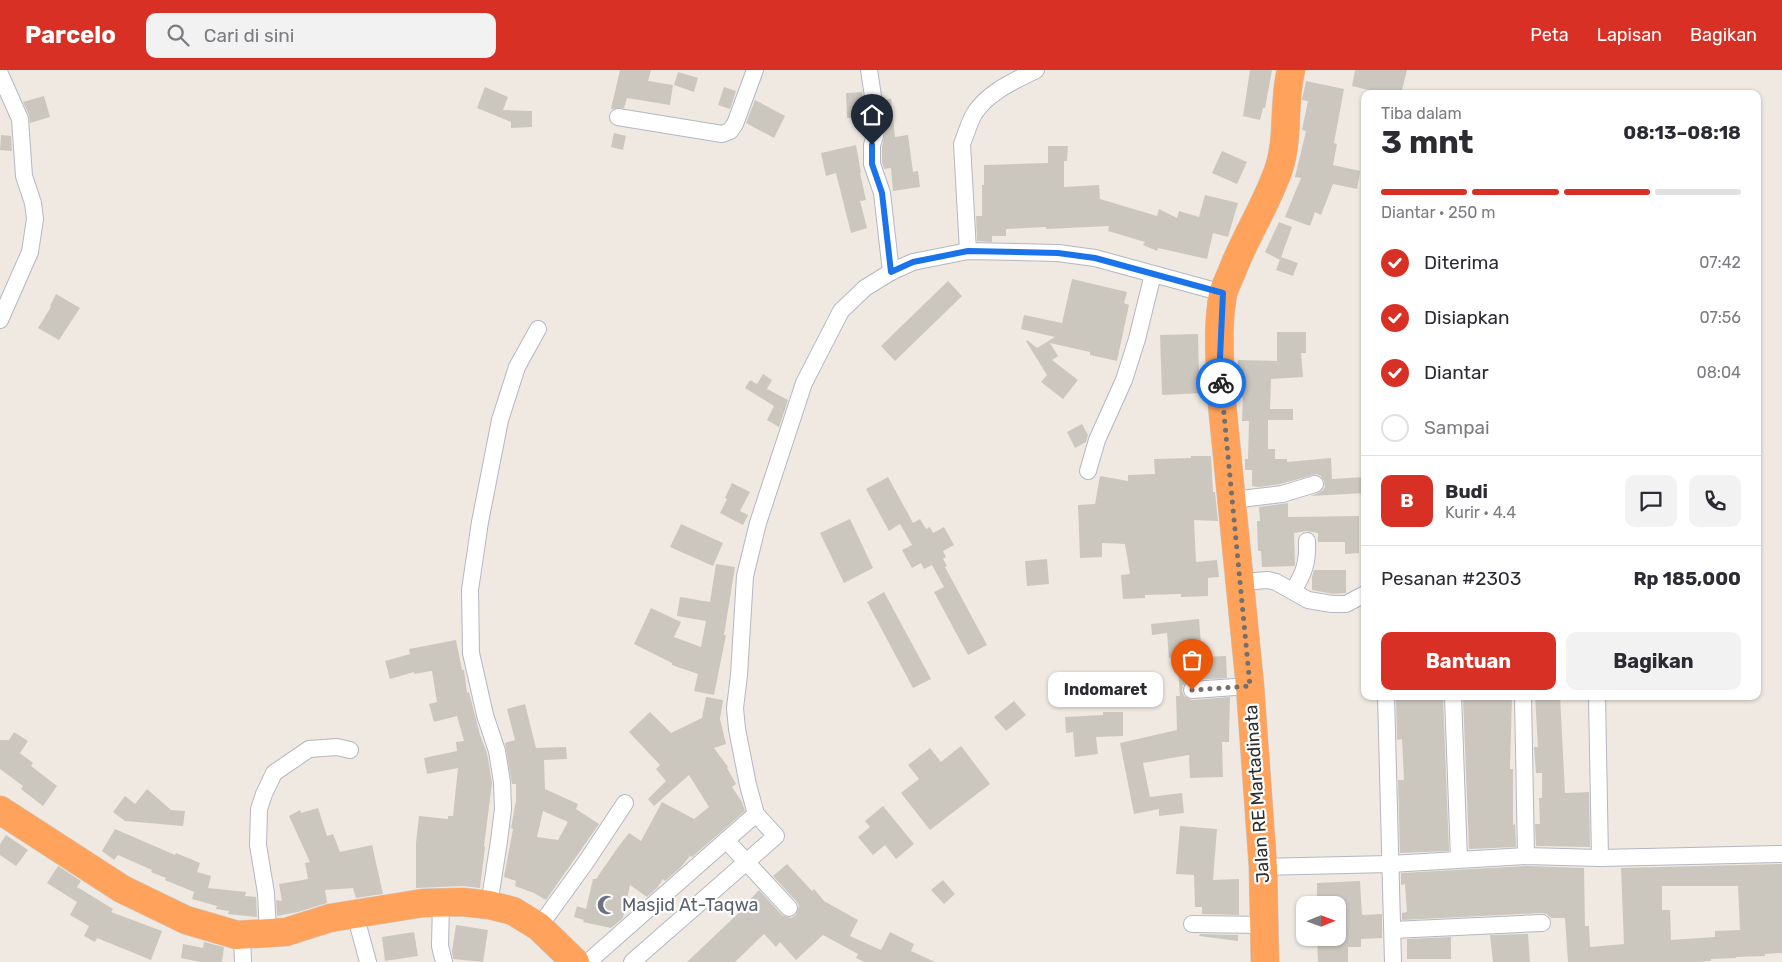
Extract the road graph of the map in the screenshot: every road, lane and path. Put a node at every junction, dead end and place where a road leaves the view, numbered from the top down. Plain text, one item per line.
1 (755, 70) edge
2 (868, 70) edge
3 (1036, 70) edge
4 (1291, 70) edge
5 (0, 74) edge
6 (618, 117) dead end
7 (968, 251) junction
8 (891, 272) junction
9 (1154, 274) junction
10 (1223, 293) junction
11 (0, 320) edge
12 (538, 329) dead end
13 (1088, 471) dead end
14 (1315, 484) dead end
15 (1232, 500) junction
16 (1307, 541) dead end
17 (1240, 582) junction
18 (1293, 592) junction
19 (1361, 596) edge
20 (1250, 686) junction
21 (1192, 690) dead end
22 (1386, 700) edge
23 (1453, 700) edge
24 (1522, 700) edge
25 (1597, 700) edge
26 (350, 750) dead end
27 (625, 803) dead end
28 (0, 810) edge
29 (756, 814) junction
30 (726, 840) junction
31 (1782, 854) edge
32 (1526, 856) junction
33 (1600, 858) junction
34 (1459, 859) junction
35 (746, 862) junction
36 (1390, 864) junction
37 (1262, 867) junction
38 (441, 902) junction
39 (488, 905) junction
40 (789, 908) dead end
41 (355, 914) junction
42 (1542, 922) dead end
43 (1192, 924) dead end
44 (1264, 925) junction
45 (539, 927) junction
46 (1393, 930) junction
47 (255, 934) junction
48 (243, 962) edge
49 (368, 962) edge
50 (444, 962) edge
51 (575, 962) edge
52 (588, 962) edge
53 (632, 962) edge
54 (1265, 962) edge
55 (1393, 962) edge

1 - 6 street
2 - 8 street
3 - 7 street
4 - 10 highway, Jalan RE Martadinata
5 - 11 street
7 - 8 street
7 - 9 street
8 - 29 street
9 - 10 street
9 - 13 street
10 - 15 highway, Jalan RE Martadinata
12 - 39 street
14 - 15 street
15 - 17 highway, Jalan RE Martadinata
16 - 18 street
17 - 18 street
17 - 20 highway, Jalan RE Martadinata
18 - 19 street
20 - 21 street
20 - 37 highway, Jalan RE Martadinata
22 - 36 street
23 - 34 street
24 - 32 street
25 - 33 street
26 - 47 street
27 - 45 street
28 - 47 highway
29 - 30 street
29 - 35 street
30 - 35 street
30 - 52 street
31 - 33 street
32 - 33 street
32 - 34 street
34 - 36 street
35 - 40 street
35 - 53 street
36 - 37 street
36 - 46 street
37 - 44 highway, Jalan RE Martadinata
38 - 39 highway
38 - 41 highway
38 - 50 street
39 - 45 highway
41 - 47 highway
41 - 49 street
42 - 46 street
43 - 44 street
44 - 54 highway, Jalan RE Martadinata
45 - 51 highway
46 - 55 street
47 - 48 street

